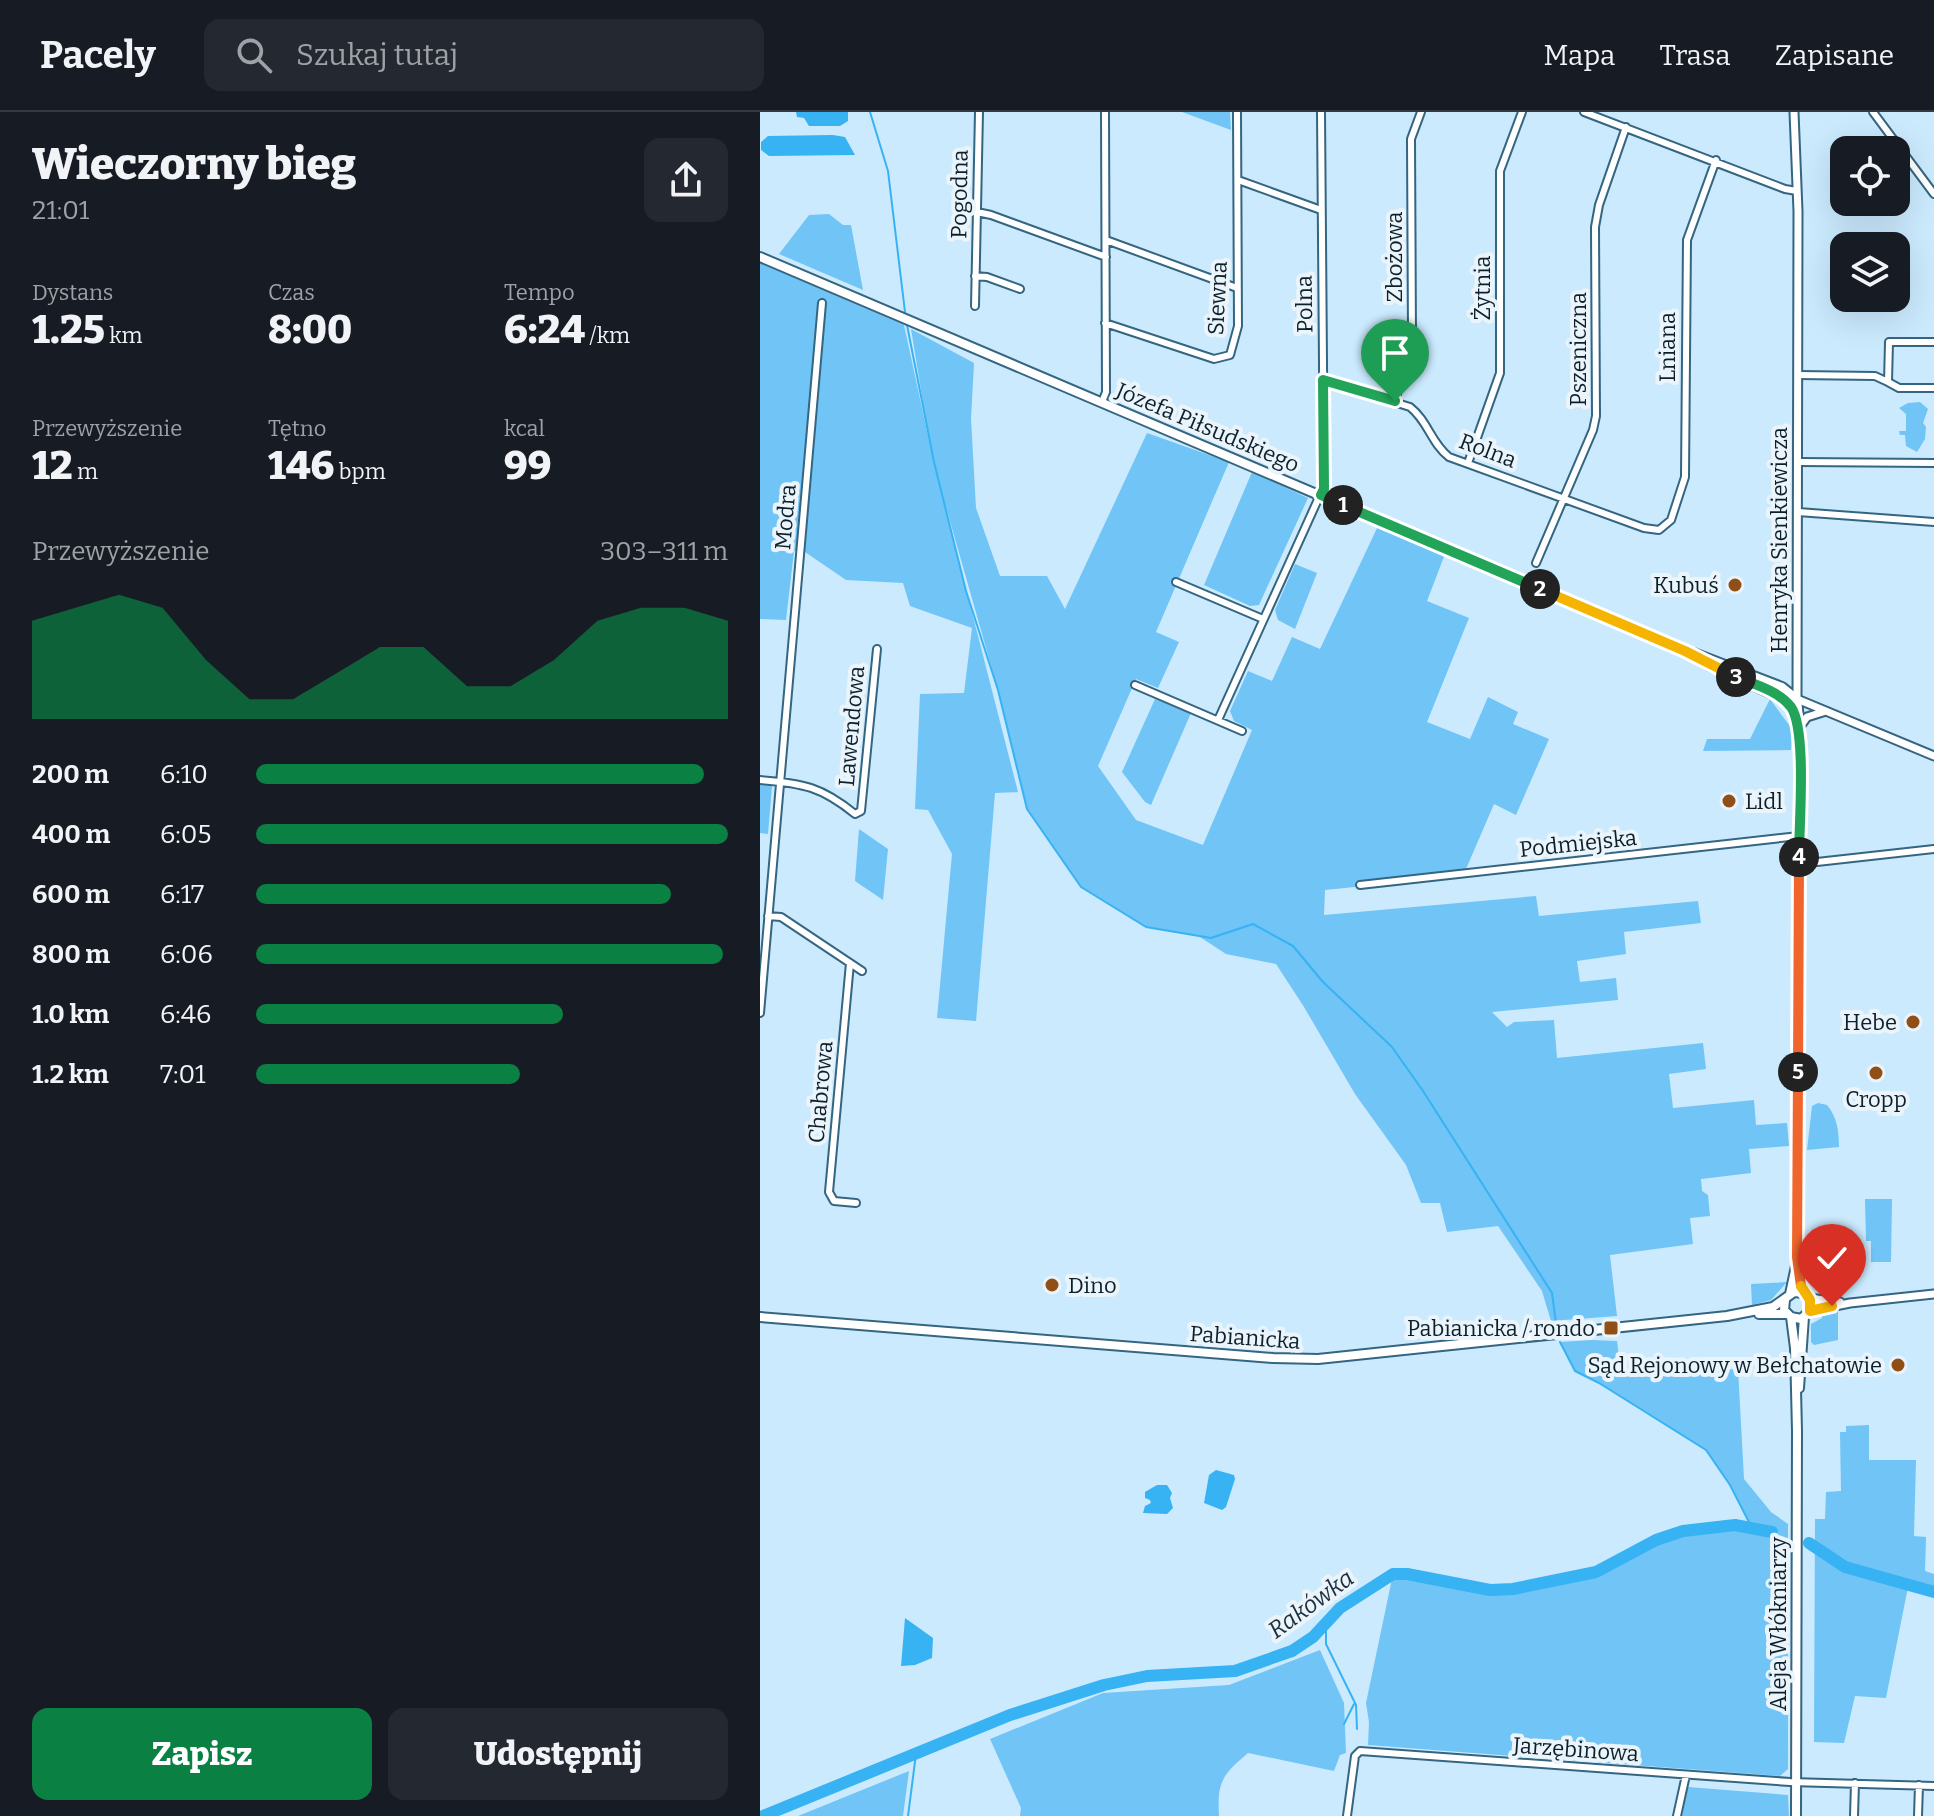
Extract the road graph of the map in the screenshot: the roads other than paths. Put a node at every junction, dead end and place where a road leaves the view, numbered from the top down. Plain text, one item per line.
1 (979, 112) edge
2 (1105, 112) edge
3 (1237, 112) edge
4 (1321, 112) edge
5 (1421, 112) edge
6 (1522, 112) edge
7 (1584, 112) edge
8 (1794, 112) edge
9 (1873, 112) edge
10 (1626, 127) junction
11 (1716, 160) junction
12 (1238, 180) junction
13 (1797, 191) junction
14 (1934, 194) edge
15 (1321, 210) junction
16 (977, 212) junction
17 (1106, 240) junction
18 (760, 257) edge
19 (1106, 257) junction
20 (975, 276) junction
21 (1237, 288) junction
22 (1020, 289) dead end
23 (822, 303) dead end
24 (975, 306) dead end
25 (1105, 323) junction
26 (1934, 342) edge
27 (1798, 375) junction
28 (1323, 380) junction
29 (1888, 382) junction
30 (1934, 388) edge
31 (1395, 401) junction
32 (1102, 402) junction
33 (1798, 462) junction
34 (1468, 463) junction
35 (1934, 463) edge
36 (1321, 495) junction
37 (1564, 497) junction
38 (1798, 512) junction
39 (1934, 522) edge
40 (1659, 530) joint
41 (1536, 563) dead end
42 (1176, 582) dead end
43 (1263, 619) junction
44 (877, 649) dead end
45 (1685, 651) junction
46 (1797, 678) junction
47 (1135, 685) dead end
48 (1782, 687) junction
49 (1773, 693) junction
50 (1797, 699) junction
51 (1826, 711) junction
52 (1218, 720) junction
53 (1799, 728) junction
54 (1242, 731) dead end
55 (1934, 756) edge
56 (760, 780) edge
57 (780, 782) junction
58 (1799, 836) junction
59 (1934, 849) edge
60 (1799, 864) junction
61 (1360, 885) dead end
62 (768, 916) junction
63 (850, 963) junction
64 (862, 971) dead end
65 (760, 1013) edge
66 (856, 1203) dead end
67 (1797, 1257) junction
68 (1934, 1294) edge
69 (1807, 1296) junction
70 (1788, 1297) junction
71 (1850, 1303) junction
72 (1807, 1314) junction
73 (1727, 1316) junction
74 (1789, 1316) junction
75 (760, 1317) edge
76 (1797, 1431) junction
77 (1686, 1775) junction
78 (1796, 1782) junction
79 (1855, 1783) junction
80 (1919, 1785) junction
81 (1934, 1786) edge
82 (1347, 1816) edge
83 (1677, 1816) edge
84 (1796, 1816) edge
85 (1854, 1816) edge
86 (1918, 1816) edge

1 - 16 street, Pogodna
2 - 17 street
3 - 12 street, Siewna
4 - 15 street, Polna
5 - 31 street, Zbożowa
6 - 34 street, Żytnia
7 - 10 street
8 - 13 street, Henryka Sienkiewicza
9 - 14 street
10 - 11 street
10 - 37 street, Pszeniczna
11 - 13 street
11 - 40 street, Lniana
12 - 15 street
12 - 21 street, Siewna
13 - 27 street, Henryka Sienkiewicza
15 - 28 street, Polna
16 - 19 street
16 - 20 street, Pogodna
17 - 19 street
17 - 21 street
18 - 32 main road, Józefa Piłsudskiego
19 - 25 street
20 - 22 street
20 - 24 street, Pogodna
21 - 25 street, Siewna
23 - 57 street, Modra
25 - 32 street
26 - 29 street
27 - 29 street
27 - 33 street, Henryka Sienkiewicza
28 - 31 street, Rolna
28 - 36 street, Polna
29 - 30 street
31 - 34 street, Rolna
32 - 36 main road, Józefa Piłsudskiego
33 - 35 street
33 - 38 street, Henryka Sienkiewicza
34 - 37 street, Rolna
36 - 43 street
36 - 45 main road, Józefa Piłsudskiego
37 - 40 street, Rolna
37 - 41 street, Pszeniczna
38 - 39 street
38 - 46 street, Henryka Sienkiewicza
42 - 43 street
43 - 52 street
44 - 57 street, Lawendowa
45 - 48 main road, Józefa Piłsudskiego
45 - 49 main road, Józefa Piłsudskiego
46 - 48 street
46 - 50 street, Henryka Sienkiewicza
47 - 52 street
48 - 50 main road, Józefa Piłsudskiego
49 - 50 street, Józefa Piłsudskiego
49 - 53 main road
50 - 51 street, Józefa Piłsudskiego
50 - 53 main road, Henryka Sienkiewicza
51 - 53 street
51 - 55 street, Józefa Piłsudskiego
52 - 54 street
53 - 58 main road, Henryka Sienkiewicza
56 - 57 street
57 - 62 street, Modra
58 - 60 main road, Henryka Sienkiewicza
58 - 61 street, Podmiejska
59 - 60 street
60 - 67 main road, Henryka Sienkiewicza
62 - 63 street
62 - 65 street, Modra
63 - 64 street
63 - 66 street, Chabrowa
67 - 69 main road, Henryka Sienkiewicza
67 - 70 main road, Henryka Sienkiewicza
68 - 71 street
69 - 70 main road, Pabianicka
69 - 71 street
69 - 72 main road, Henryka Sienkiewicza
70 - 73 main road, Pabianicka
70 - 74 main road, Henryka Sienkiewicza
71 - 72 street
72 - 74 main road, Pabianicka
72 - 76 main road, Aleja Włókniarzy
73 - 74 main road, Pabianicka
73 - 75 main road, Pabianicka
74 - 76 main road, Aleja Włókniarzy
76 - 78 main road, Aleja Włókniarzy
77 - 78 street, Jarzębinowa
77 - 82 street, Jarzębinowa
77 - 83 street
78 - 79 street, Jarzębinowa
78 - 84 main road, Aleja Włókniarzy
79 - 80 street, Jarzębinowa
79 - 85 street
80 - 81 street, Jarzębinowa
80 - 86 street

